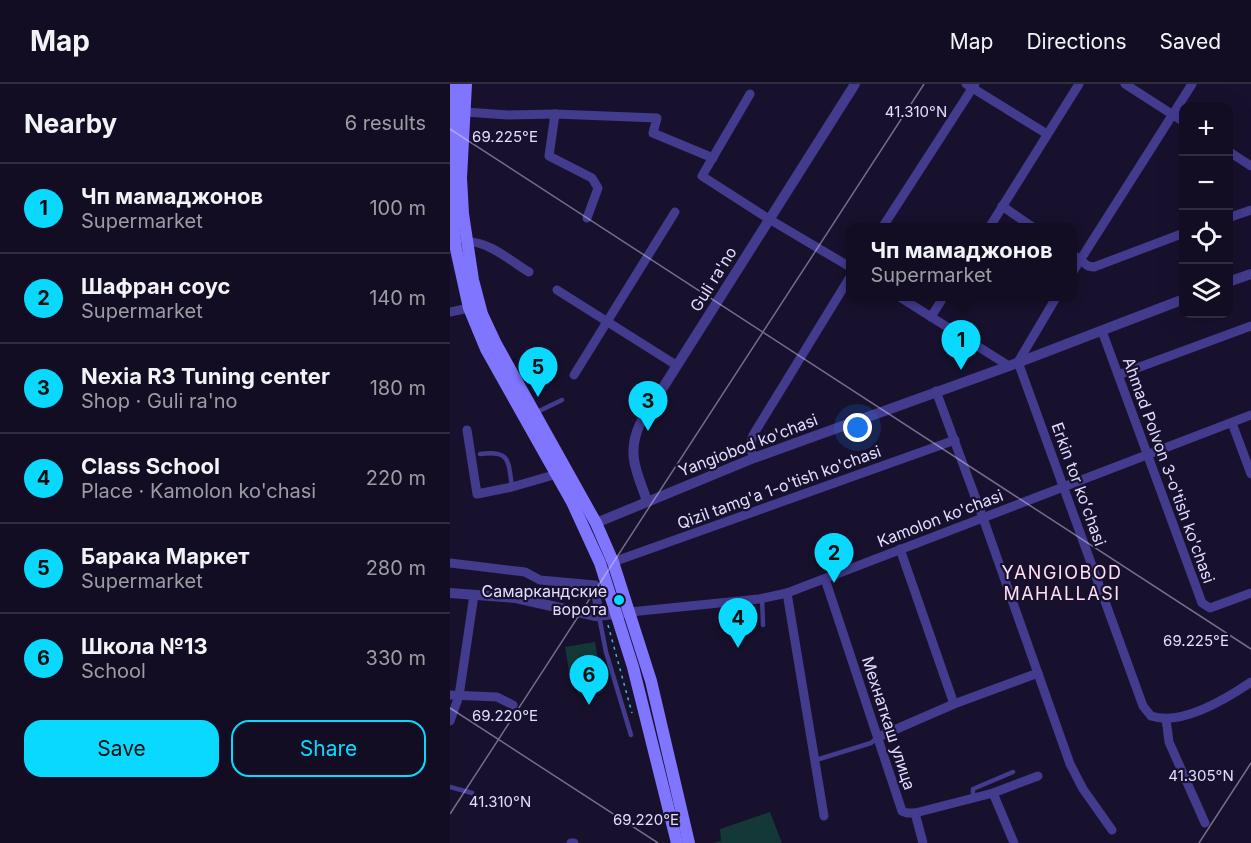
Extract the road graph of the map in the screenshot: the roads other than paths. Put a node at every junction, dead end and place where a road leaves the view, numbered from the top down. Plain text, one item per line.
1 (456, 84) edge
2 (466, 84) edge
3 (855, 84) edge
4 (1079, 84) edge
5 (1125, 84) edge
6 (1192, 84) edge
7 (971, 85) edge
8 (750, 94) dead end
9 (465, 112) junction
10 (555, 114) junction
11 (1172, 114) junction
12 (1179, 119) edge
13 (1047, 134) junction
14 (1233, 154) edge
15 (713, 158) junction
16 (1251, 166) edge
17 (1002, 206) junction
18 (1251, 210) edge
19 (675, 212) dead end
20 (1233, 216) edge
21 (587, 218) dead end
22 (769, 219) junction
23 (885, 223) edge
24 (991, 223) edge
25 (1027, 223) edge
26 (1179, 235) edge
27 (467, 242) junction
28 (1077, 256) edge
29 (1077, 258) edge
30 (846, 265) edge
31 (529, 272) dead end
32 (1251, 274) edge
33 (1233, 280) edge
34 (846, 284) edge
35 (557, 290) dead end
36 (905, 301) edge
37 (941, 301) edge
38 (1054, 301) edge
39 (1179, 301) edge
40 (469, 308) junction
41 (450, 312) edge
42 (931, 317) junction
43 (606, 322) junction
44 (1251, 326) edge
45 (1102, 331) junction
46 (1013, 364) junction
47 (676, 365) junction
48 (574, 375) dead end
49 (1118, 375) junction
50 (936, 391) junction
51 (562, 400) dead end
52 (534, 413) junction
53 (1251, 415) edge
54 (1232, 423) junction
55 (467, 430) dead end
56 (955, 440) junction
57 (1148, 453) junction
58 (480, 454) dead end
59 (754, 458) junction
60 (556, 474) junction
61 (1251, 474) edge
62 (1065, 487) junction
63 (512, 488) junction
64 (647, 501) junction
65 (983, 518) junction
66 (596, 523) junction
67 (900, 549) junction
68 (613, 562) junction
69 (450, 563) edge
70 (825, 579) junction
71 (450, 593) edge
72 (788, 593) junction
73 (1251, 594) edge
74 (474, 595) junction
75 (762, 598) junction
76 (623, 613) junction
77 (599, 616) junction
78 (763, 625) dead end
79 (1038, 673) junction
80 (1251, 684) edge
81 (455, 696) edge
82 (954, 704) junction
83 (513, 705) dead end
84 (1166, 719) junction
85 (450, 721) edge
86 (631, 735) dead end
87 (878, 738) junction
88 (816, 760) junction
89 (1013, 772) dead end
90 (1038, 776) dead end
91 (450, 787) edge
92 (472, 793) dead end
93 (993, 793) junction
94 (973, 798) junction
95 (915, 813) junction
96 (824, 816) dead end
97 (1205, 823) dead end
98 (1112, 830) dead end
99 (677, 843) edge
100 (689, 843) edge
101 (923, 843) edge
102 (1014, 843) edge

1 - 40 main road
2 - 9 main road
3 - 22 street, Guli ra'no
4 - 13 street
5 - 11 street
6 - 11 street
7 - 13 street
7 - 23 street
8 - 15 street
9 - 10 street
9 - 27 main road
10 - 15 street
10 - 21 street
11 - 12 street
11 - 28 street
13 - 17 street
14 - 16 street
15 - 22 street
17 - 24 street
17 - 25 street
18 - 20 street
19 - 43 street
22 - 30 street
22 - 47 street, Guli ra'no
26 - 29 street
27 - 31 street
27 - 52 main road
32 - 33 street
34 - 59 street
35 - 43 street
36 - 42 street
37 - 42 street
38 - 46 street
39 - 45 street, Yangiobod ko'chasi
40 - 41 street
40 - 60 main road
42 - 46 street
43 - 47 street
43 - 48 street
44 - 49 street
45 - 46 street, Yangiobod ko'chasi
45 - 49 street, Ahmad Polvon 3-o'tish ko'chasi
46 - 50 street, Yangiobod ko'chasi
46 - 62 street, Erkin tor koʻchasi
47 - 64 street, Guli ra'no
49 - 57 street, Ahmad Polvon 3-o'tish ko'chasi
50 - 56 street
50 - 59 street, Yangiobod ko'chasi
51 - 52 lane
52 - 66 main road
53 - 54 street, Kamolon ko'chasi
54 - 57 street, Kamolon ko'chasi
54 - 61 street
55 - 63 street
56 - 65 street
56 - 68 street, Qizil tamg'a 1-o'tish ko'chasi
57 - 62 street, Kamolon ko'chasi
57 - 73 street, Ahmad Polvon 3-o'tish ko'chasi
58 - 63 lane
59 - 64 street, Yangiobod ko'chasi
60 - 63 street
60 - 76 main road
62 - 65 street, Kamolon ko'chasi
62 - 84 street, Erkin tor koʻchasi
64 - 66 street, Yangiobod ko'chasi
65 - 67 street, Kamolon ko'chasi
65 - 79 street
66 - 68 main road
67 - 70 street, Kamolon ko'chasi
67 - 82 street
68 - 76 main road
69 - 77 street
70 - 72 street, Kamolon ko'chasi
70 - 87 street, Мехнаткаш улица
71 - 74 street
72 - 75 street, Kamolon ko'chasi
72 - 88 street
74 - 77 street
74 - 81 street
75 - 76 street, Kamolon ko'chasi
75 - 78 lane
76 - 77 street
76 - 99 main road
76 - 100 main road
77 - 86 lane
79 - 82 street
79 - 98 street
80 - 84 street
81 - 83 street
81 - 85 street
82 - 87 street
84 - 97 street
87 - 88 lane
87 - 95 street, Мехнаткаш улица
88 - 96 street
89 - 94 lane
90 - 93 street, Мехнаткаш улица
91 - 92 lane
93 - 94 street, Мехнаткаш улица
93 - 102 street
94 - 95 street, Мехнаткаш улица
95 - 101 street

